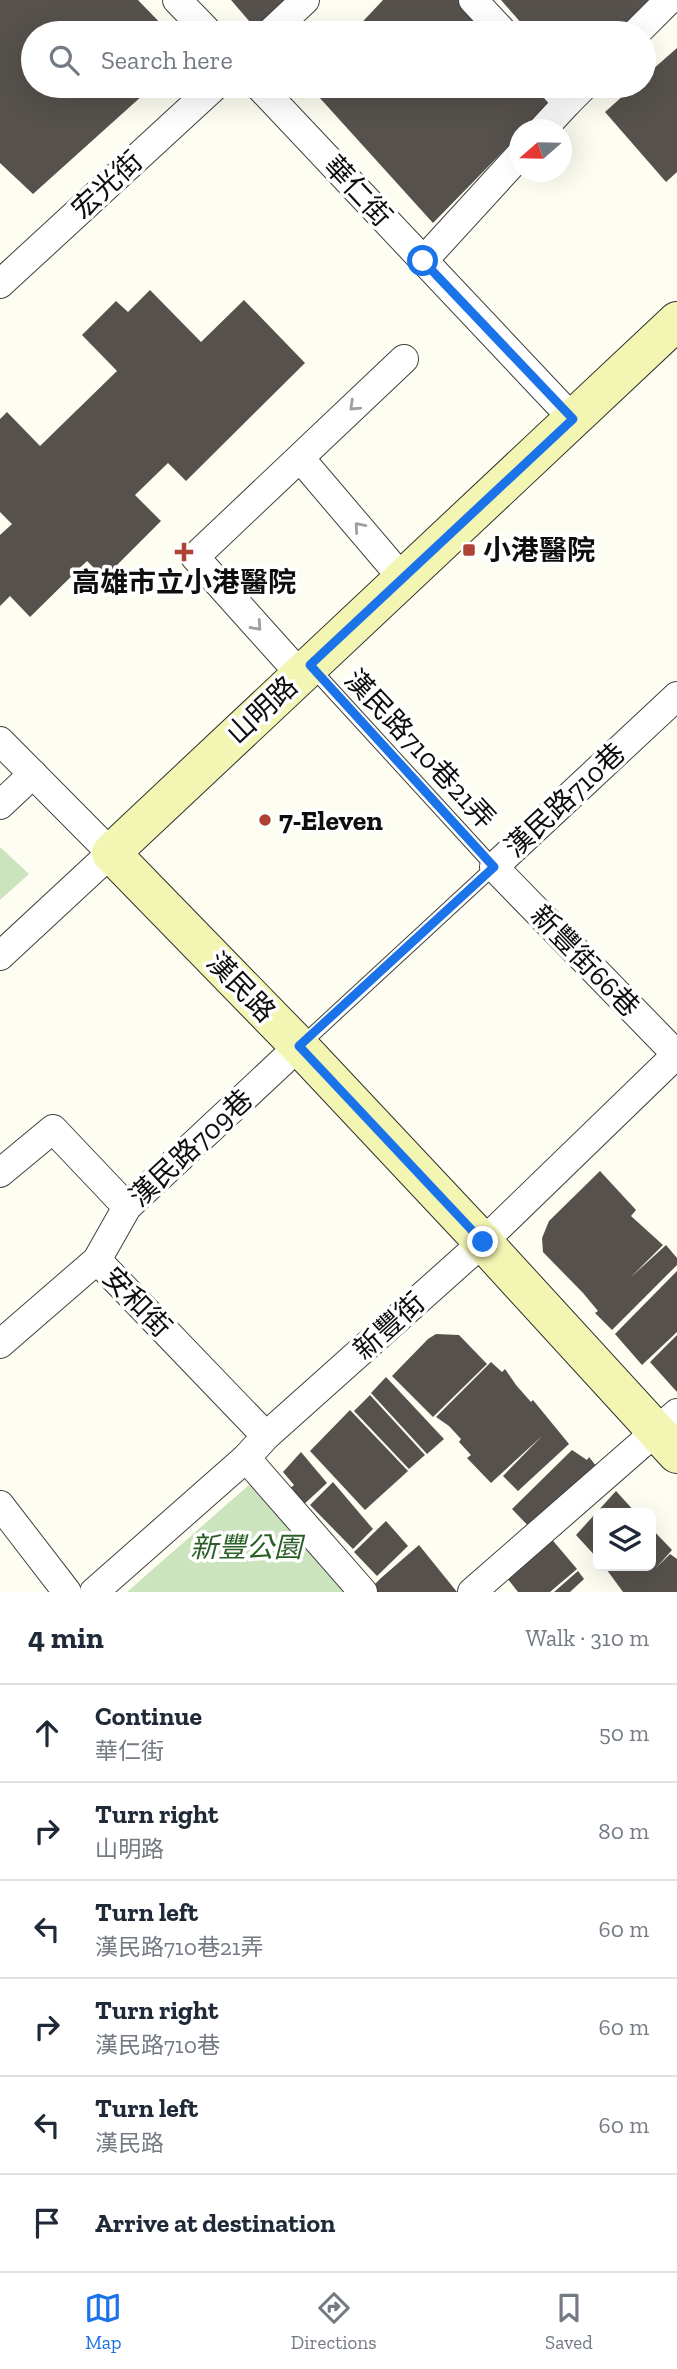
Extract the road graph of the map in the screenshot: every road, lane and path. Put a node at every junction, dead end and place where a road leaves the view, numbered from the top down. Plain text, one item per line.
1 (177, 0) edge
2 (305, 0) edge
3 (473, 0) edge
4 (669, 0) edge
5 (197, 21) edge
6 (283, 21) edge
7 (493, 21) edge
8 (648, 21) edge
9 (202, 98) edge
10 (270, 98) edge
11 (563, 98) edge
12 (549, 119) edge
13 (509, 167) edge
14 (423, 261) junction
15 (0, 284) edge
16 (677, 321) edge
17 (404, 359) dead end
18 (573, 419) junction
19 (300, 458) junction
20 (403, 579) junction
21 (305, 669) junction
22 (677, 696) edge
23 (0, 741) edge
24 (33, 774) junction
25 (0, 806) edge
26 (111, 853) junction
27 (494, 867) junction
28 (0, 956) edge
29 (299, 1046) junction
30 (677, 1055) edge
31 (0, 1174) edge
32 (127, 1207) junction
33 (483, 1242) junction
34 (97, 1260) junction
35 (0, 1344) edge
36 (670, 1433) edge
37 (266, 1436) junction
38 (246, 1458) junction
39 (0, 1505) edge
40 (485, 1588) edge
41 (67, 1592) edge
42 (94, 1592) edge
43 (363, 1592) edge

1 - 5 street
2 - 6 street
3 - 7 street
4 - 8 street
9 - 15 street, 宏光街
10 - 14 street, 華仁街
11 - 12 street
13 - 14 street
14 - 18 street, 華仁街
16 - 18 street, 山明路
17 -> 19 street
18 - 20 street, 山明路
20 -> 19 street
19 -> 21 street
20 - 21 street, 山明路
21 - 26 street, 山明路
21 - 27 lane, 漢民路710巷21弄
22 - 27 street, 漢民路710巷
23 - 24 street, 漢民路
24 - 25 street
24 - 26 street, 漢民路
26 - 28 street, 山明路
26 - 29 street, 漢民路
27 - 29 lane, 漢民路710巷
27 - 30 street, 新豐街66巷
29 - 32 street, 漢民路709巷
29 - 33 street, 漢民路
30 - 33 street, 新豐街
31 - 32 street
32 - 34 street, 漢民路709巷
33 - 36 street, 漢民路
33 - 37 street, 新豐街
34 - 35 street, 安和街
34 - 37 street, 安和街
36 - 40 street
37 - 38 street, 新豐街
38 - 42 street, 新豐街
38 - 43 street
39 - 41 street

